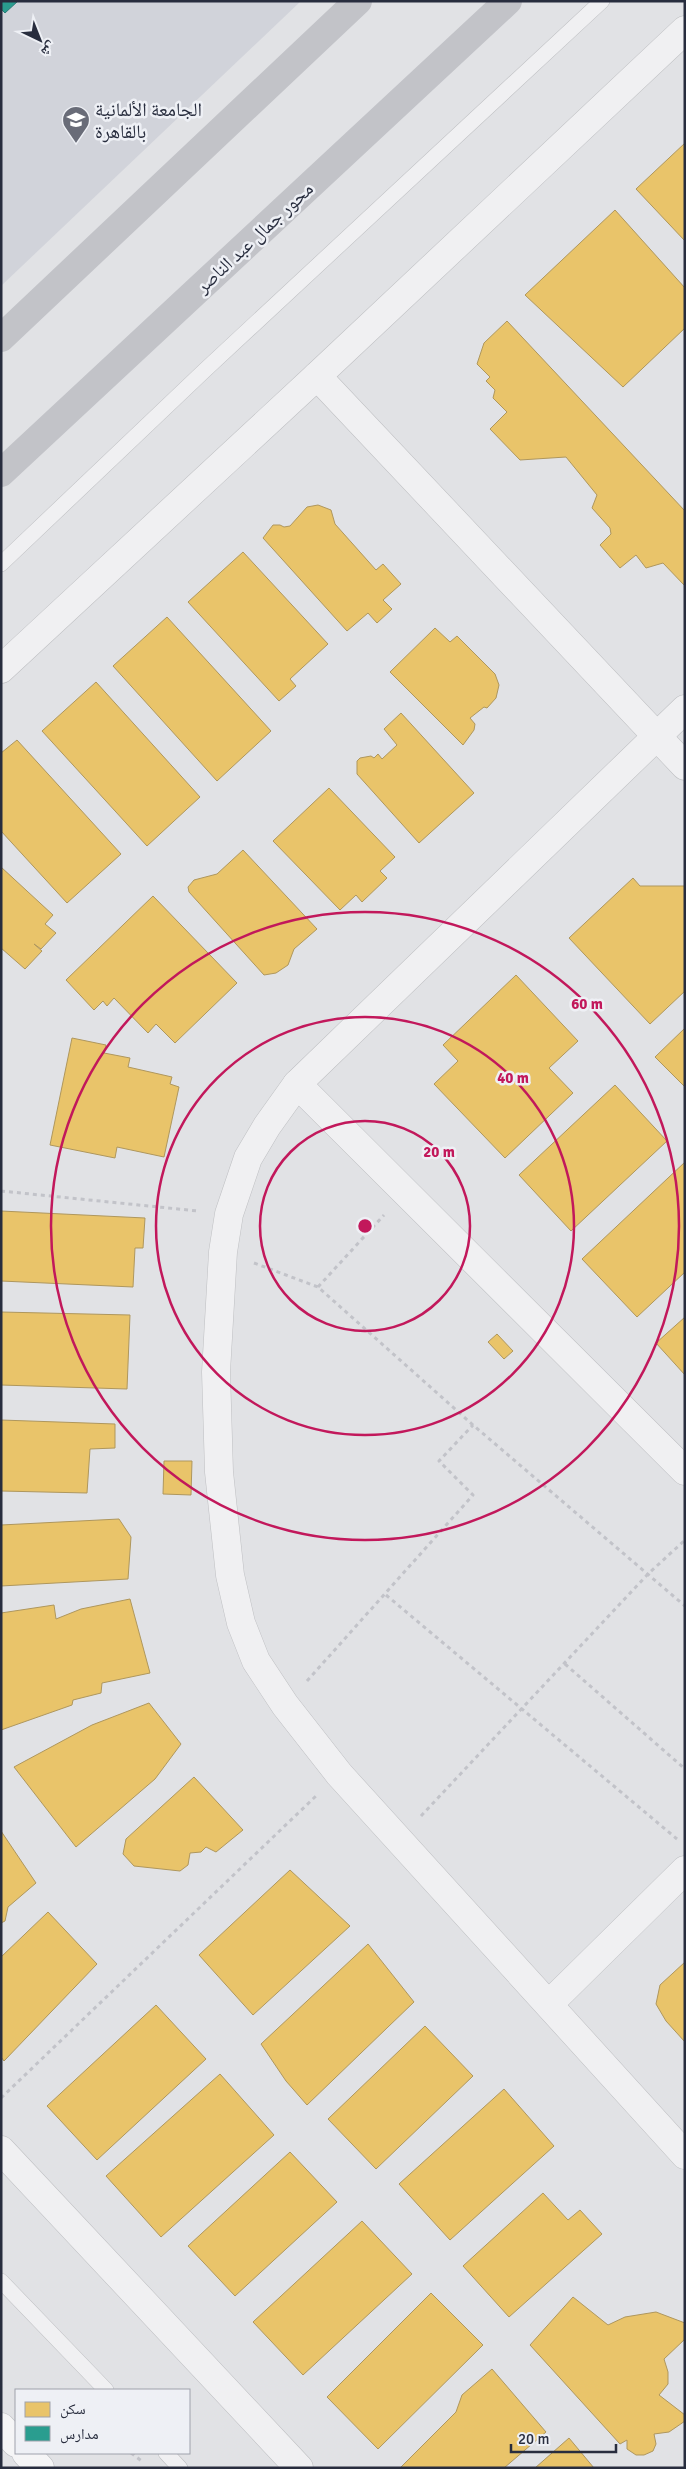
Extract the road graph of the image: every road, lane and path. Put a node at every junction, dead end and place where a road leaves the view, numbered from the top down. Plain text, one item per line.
1 (358, 1) edge
2 (508, 1) edge
3 (602, 1) edge
4 (685, 30) edge
5 (1, 338) edge
6 (317, 376) junction
7 (1, 473) edge
8 (1, 564) edge
9 (1, 669) edge
10 (685, 709) edge
11 (657, 736) junction
12 (685, 766) edge
13 (297, 1084) junction
14 (1, 1191) edge
15 (406, 1191) junction
16 (228, 1214) junction
17 (223, 1252) junction
18 (318, 1287) junction
19 (473, 1425) junction
20 (685, 1470) edge
21 (685, 1540) edge
22 (648, 1574) junction
23 (386, 1594) junction
24 (685, 1606) edge
25 (565, 1664) junction
26 (285, 1705) junction
27 (522, 1709) junction
28 (685, 1769) edge
29 (339, 1774) junction
30 (398, 1840) junction
31 (677, 1840) dead end
32 (685, 1870) edge
33 (549, 2004) junction
34 (1, 2098) edge
35 (1, 2150) edge
36 (685, 2155) edge
37 (1, 2281) edge
38 (105, 2389) edge
39 (1, 2427) edge
40 (15, 2442) edge
41 (27, 2454) edge
42 (167, 2454) edge
43 (40, 2468) edge
44 (180, 2468) edge
45 (299, 2468) edge

1 - 5 main road
2 - 7 main road, محور جمال عبد الناصر
3 - 8 lane
4 - 6 street
6 - 9 street
6 - 11 street
10 - 11 street
11 - 12 street
11 - 13 street
13 - 15 street
13 - 16 street
14 - 16 path
15 - 18 path
15 - 20 street
16 - 17 street
17 - 18 path
17 - 26 street
18 - 19 path
19 - 22 path
19 - 23 path
21 - 22 path
22 - 24 path
22 - 25 path
23 - 26 path
23 - 27 path
25 - 27 path
25 - 28 path
26 - 29 street
27 - 30 path
27 - 31 path
29 - 30 street
29 - 34 path
30 - 33 street
32 - 33 street
33 - 36 street
35 - 45 street
37 - 38 lane
39 - 40 main road
41 - 43 main road
42 - 44 lane

